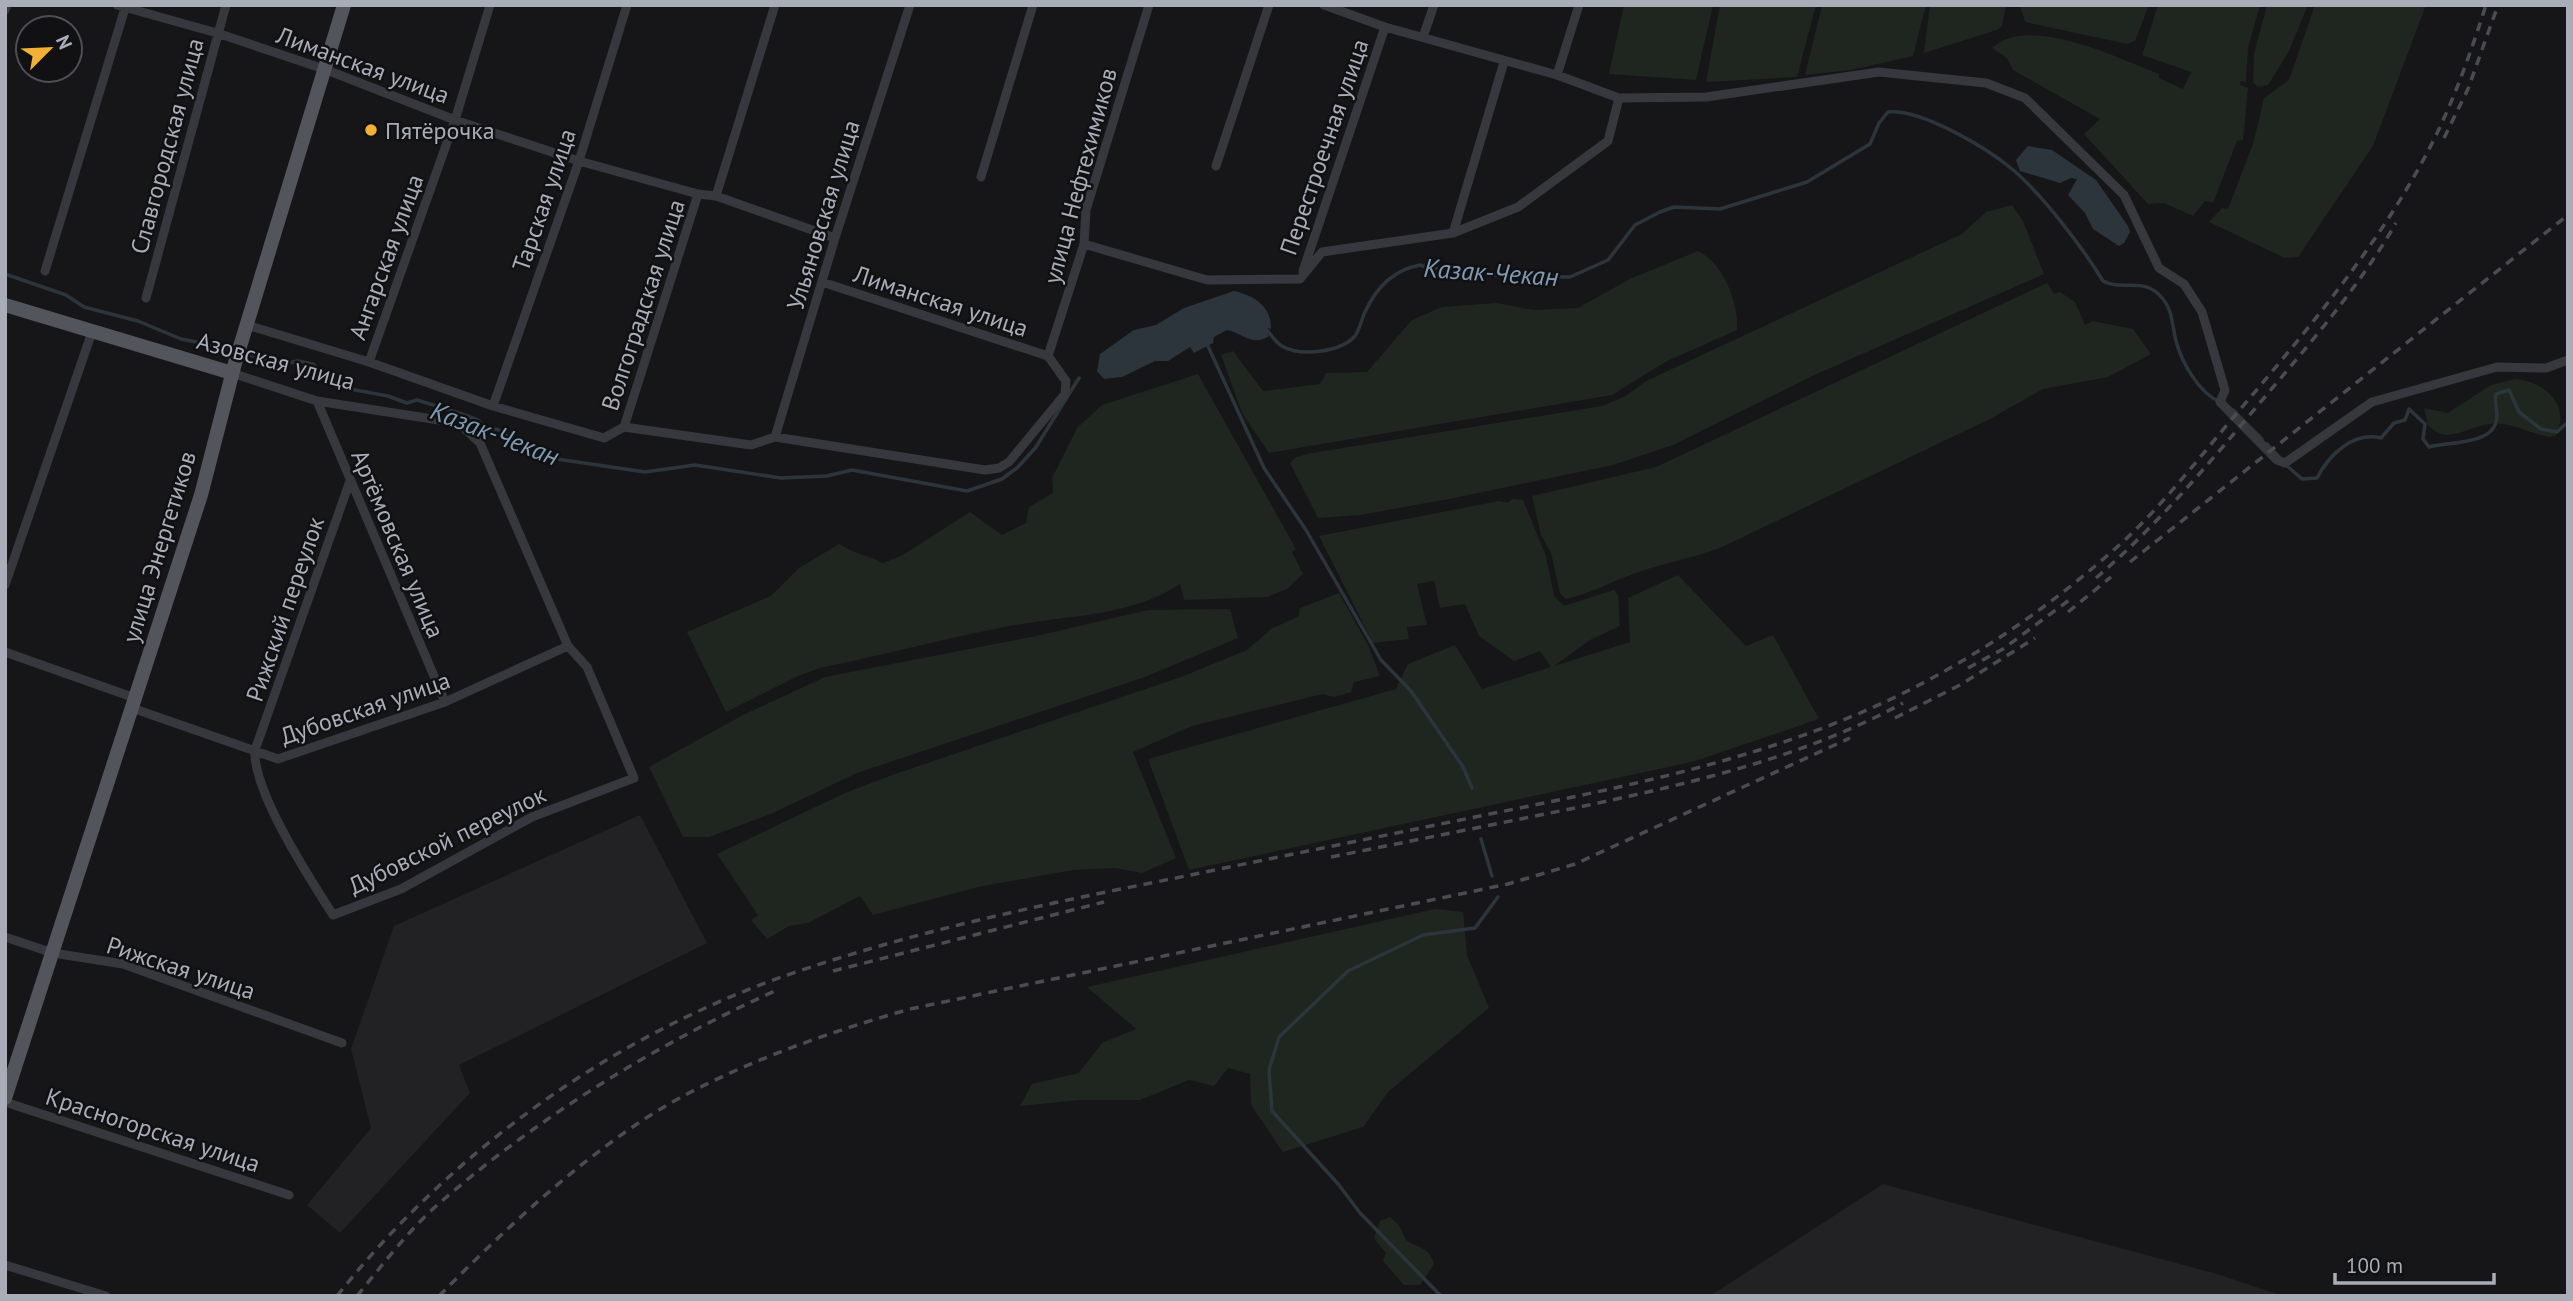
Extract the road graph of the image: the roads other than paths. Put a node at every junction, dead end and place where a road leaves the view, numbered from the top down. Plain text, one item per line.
1 (226, 5) edge
2 (344, 5) edge
3 (490, 5) edge
4 (627, 5) edge
5 (775, 5) edge
6 (910, 5) edge
7 (1033, 5) edge
8 (1149, 5) edge
9 (1269, 5) edge
10 (1324, 5) edge
11 (1434, 5) edge
12 (1579, 5) edge
13 (123, 6) edge
14 (1385, 27) junction
15 (217, 33) junction
16 (1423, 37) junction
17 (1504, 62) junction
18 (324, 69) junction
19 (1558, 75) junction
20 (1619, 98) junction
21 (455, 120) junction
22 (579, 161) junction
23 (1216, 166) dead end
24 (981, 177) dead end
25 (698, 194) junction
26 (716, 196) junction
27 (1453, 233) junction
28 (835, 238) junction
29 (1084, 244) junction
30 (46, 271) dead end
31 (1300, 279) junction
32 (822, 282) junction
33 (146, 298) dead end
34 (5, 305) edge
35 (246, 330) junction
36 (92, 332) junction
37 (1048, 356) junction
38 (2568, 360) edge
39 (369, 362) junction
40 (233, 368) junction
41 (317, 401) junction
42 (493, 406) junction
43 (624, 427) junction
44 (775, 438) junction
45 (350, 481) junction
46 (5, 585) edge
47 (568, 646) junction
48 (5, 653) edge
49 (445, 702) junction
50 (133, 703) junction
51 (256, 750) junction
52 (634, 778) joint
53 (5, 937) edge
54 (53, 953) junction
55 (342, 1043) dead end
56 (5, 1100) edge
57 (289, 1195) dead end
58 (5, 1265) edge
59 (88, 1293) edge
60 (106, 1296) edge

1 - 15 street, Славгородская улица
2 - 18 main road, улица Энергетиков
3 - 21 street, Ангарская улица
4 - 22 street, Тарская улица
5 - 26 street, Волгоградская улица
6 - 28 street, Ульяновская улица
7 - 24 street
8 - 29 street, улица Нефтехимиков
9 - 23 street
10 - 14 street
11 - 16 street
12 - 19 street
13 - 15 street, Лиманская улица
13 - 30 street
14 - 16 street
14 - 31 street, Перестроечная улица
15 - 18 street, Лиманская улица
15 - 33 street, Славгородская улица
16 - 17 street
17 - 19 street
17 - 27 street
18 - 21 street, Лиманская улица
18 - 35 main road, улица Энергетиков
19 - 20 street
20 - 27 street
20 - 38 street
21 - 22 street, Лиманская улица
21 - 39 street, Ангарская улица
22 - 25 street, Лиманская улица
22 - 42 street, Тарская улица
25 - 26 street, Лиманская улица
25 - 43 street, Волгоградская улица
26 - 28 street, Лиманская улица
27 - 31 street
28 - 32 street, Ульяновская улица
29 - 31 street
29 - 37 street, улица Нефтехимиков
32 - 37 street, Лиманская улица
32 - 44 street, Ульяновская улица
34 - 36 main road, Азовская улица
35 - 39 street
35 - 40 main road, улица Энергетиков
36 - 40 main road, Азовская улица
36 - 46 street
37 - 44 street
39 - 42 street
40 - 41 street, Азовская улица
40 - 50 main road, улица Энергетиков
41 - 45 street, Артёмовская улица
41 - 47 street, Азовская улица
42 - 43 street
43 - 44 street
45 - 49 street, Артёмовская улица
45 - 51 street, Рижский переулок
47 - 49 street, Дубовская улица
47 - 52 street, Азовская улица
48 - 50 street, Дубовская улица
49 - 51 street, Дубовская улица
50 - 51 street, Дубовская улица
50 - 54 main road, улица Энергетиков
51 - 52 street, Дубовской переулок
53 - 54 street, Рижская улица
54 - 55 street, Рижская улица
54 - 56 main road, улица Энергетиков
56 - 57 street, Красногорская улица
58 - 59 street
59 - 60 street

